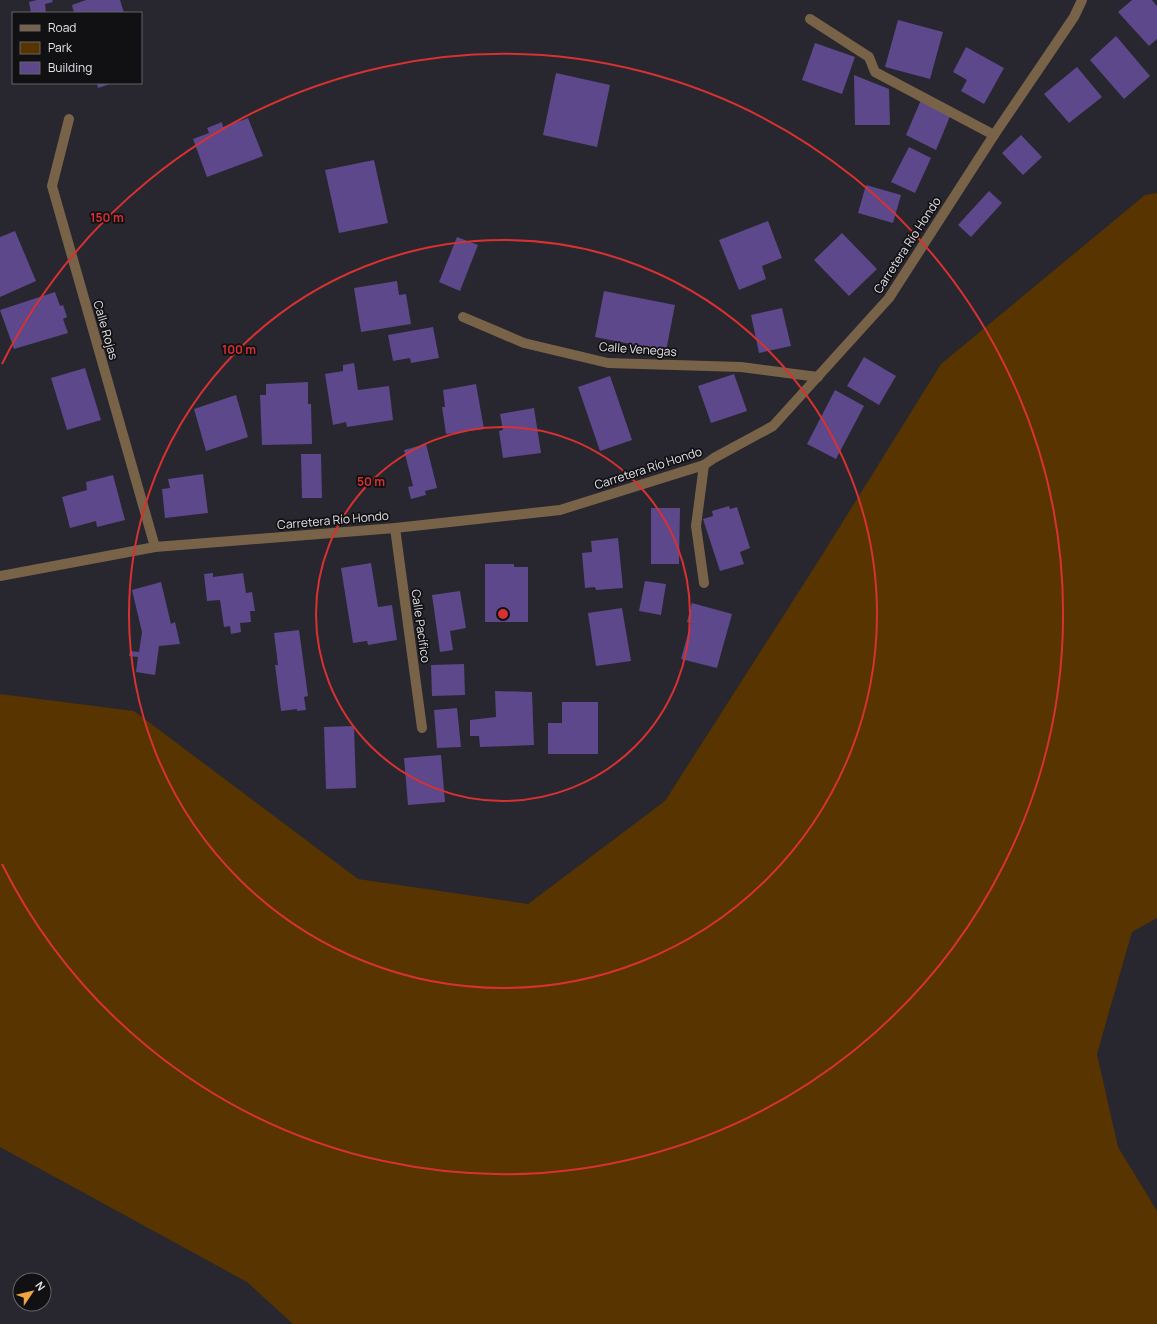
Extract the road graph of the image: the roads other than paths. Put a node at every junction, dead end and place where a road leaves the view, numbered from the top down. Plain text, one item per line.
1 (1082, 0) edge
2 (810, 19) dead end
3 (69, 119) dead end
4 (994, 134) junction
5 (462, 317) dead end
6 (818, 377) junction
7 (704, 465) junction
8 (395, 528) junction
9 (155, 547) junction
10 (0, 576) edge
11 (704, 583) dead end
12 (422, 728) dead end

1 - 4 street, Carretera Río Hondo
2 - 4 street
3 - 9 street, Calle Rojas
4 - 6 street, Carretera Río Hondo
5 - 6 street, Calle Venegas
6 - 7 street, Carretera Río Hondo
7 - 8 street, Carretera Río Hondo
7 - 11 street
8 - 9 street, Carretera Río Hondo
8 - 12 street, Calle Pacífico
9 - 10 street, Carretera Río Hondo

